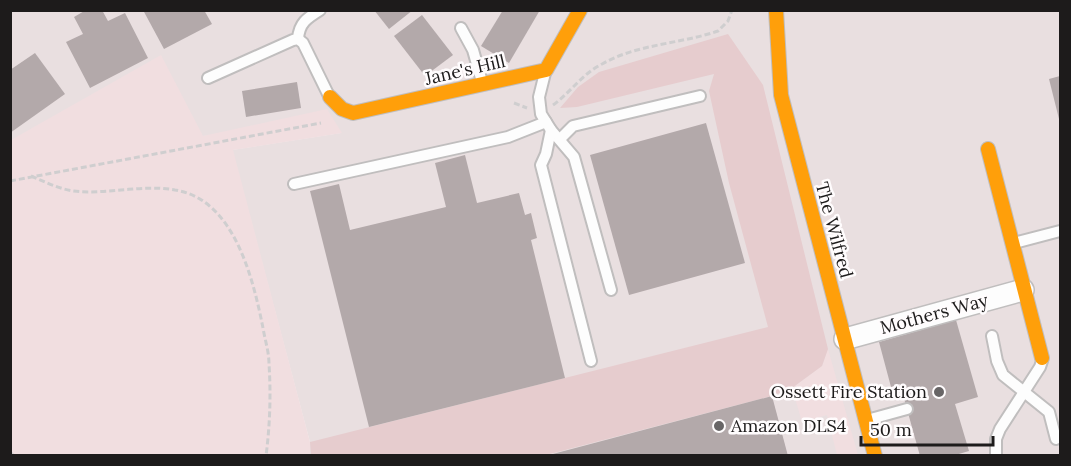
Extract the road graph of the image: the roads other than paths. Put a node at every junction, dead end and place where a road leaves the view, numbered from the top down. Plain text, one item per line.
1 (320, 10) edge
2 (580, 10) edge
3 (776, 10) edge
4 (461, 28) dead end
5 (298, 39) junction
6 (546, 70) junction
7 (208, 78) dead end
8 (483, 86) junction
9 (700, 96) dead end
10 (330, 97) joint
11 (548, 126) junction
12 (560, 139) junction
13 (988, 149) dead end
14 (294, 184) dead end
15 (1060, 231) edge
16 (1012, 243) junction
17 (611, 290) dead end
18 (1023, 290) junction
19 (992, 336) dead end
20 (844, 339) junction
21 (1042, 358) joint
22 (591, 361) dead end
23 (1023, 393) junction
24 (907, 409) dead end
25 (866, 420) junction
26 (1056, 439) dead end
27 (875, 456) edge
28 (996, 456) edge

1 - 5 lane
2 - 6 street
3 - 20 street, The Wilfred
4 - 8 lane
5 - 7 lane
5 - 10 lane
6 - 8 street, Jane's Hill
6 - 11 lane
8 - 10 street, Jane's Hill
9 - 12 lane
11 - 12 lane
11 - 14 lane
11 - 22 lane
12 - 17 lane
13 - 16 street
15 - 16 lane
16 - 18 street
18 - 20 street, Mothers Way
18 - 21 street
19 - 23 lane
20 - 25 street, The Wilfred
21 - 23 lane
23 - 26 lane
23 - 28 lane
24 - 25 lane
25 - 27 street, The Wilfred

